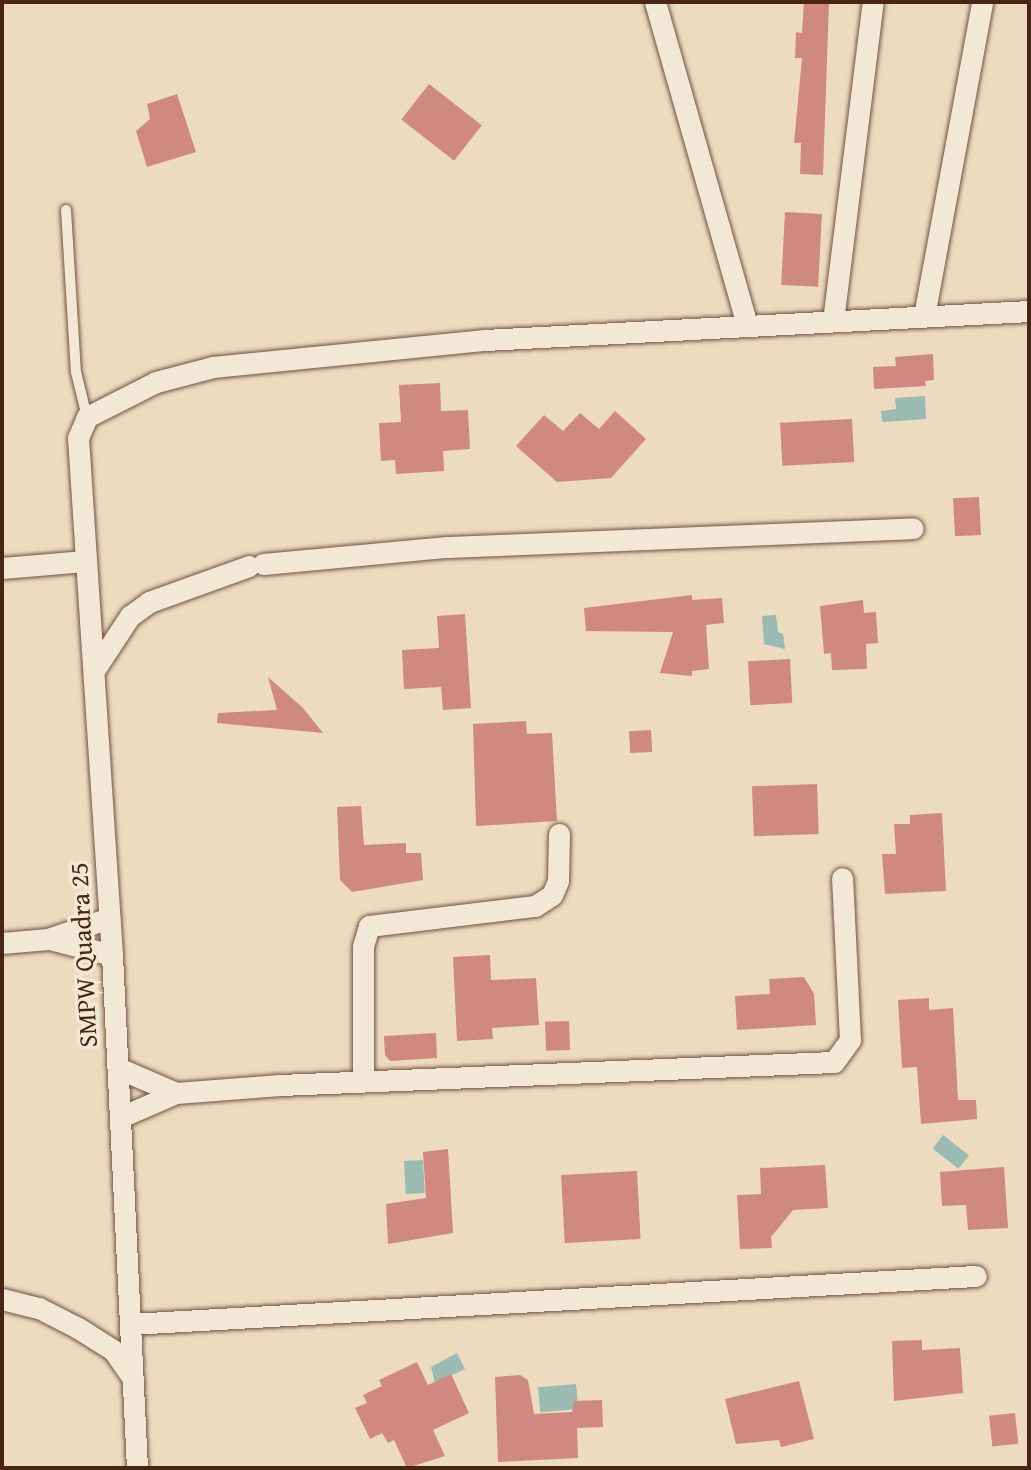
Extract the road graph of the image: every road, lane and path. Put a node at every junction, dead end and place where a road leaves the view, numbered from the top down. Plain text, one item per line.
1 (655, 2) edge
2 (873, 2) edge
3 (982, 2) edge
4 (66, 210) dead end
5 (1029, 311) edge
6 (925, 316) junction
7 (833, 321) junction
8 (747, 326) junction
9 (87, 417) junction
10 (913, 528) dead end
11 (85, 561) junction
12 (2, 568) edge
13 (96, 669) junction
14 (559, 834) dead end
15 (842, 878) dead end
16 (109, 918) junction
17 (48, 939) junction
18 (2, 943) edge
19 (113, 955) junction
20 (118, 1068) junction
21 (363, 1081) junction
22 (176, 1093) junction
23 (121, 1117) junction
24 (975, 1276) dead end
25 (2, 1299) edge
26 (130, 1324) junction
27 (132, 1377) junction
28 (137, 1468) edge

1 - 8 street
2 - 7 street
3 - 6 street
4 - 9 lane
5 - 6 street
6 - 7 street
7 - 8 street
8 - 9 street
9 - 11 street, SMPW Quadra 25
10 - 13 street
11 - 12 street
11 - 13 street, SMPW Quadra 25
13 - 16 street, SMPW Quadra 25
14 - 21 street
15 - 21 street
16 - 17 street
16 - 19 street, SMPW Quadra 25
17 - 18 street
17 - 19 street
19 - 20 street, SMPW Quadra 25
20 - 22 street
20 - 23 street, SMPW Quadra 25
21 - 22 street
22 - 23 street
23 - 26 street, SMPW Quadra 25
24 - 26 street
25 - 27 street
26 - 27 street, SMPW Quadra 25
27 - 28 street, SMPW Quadra 25

